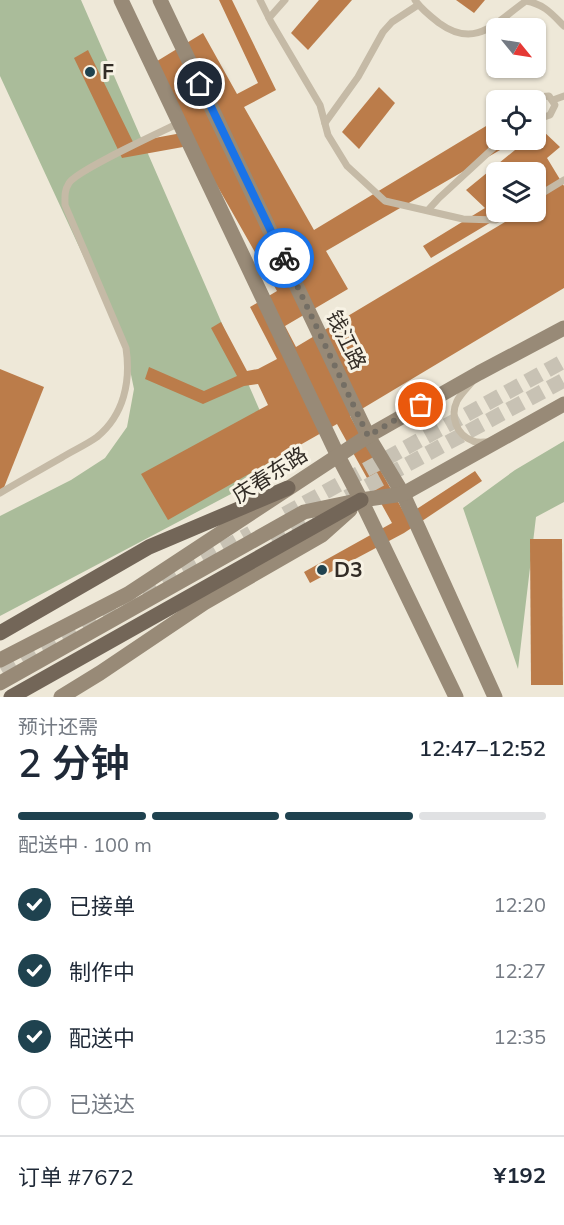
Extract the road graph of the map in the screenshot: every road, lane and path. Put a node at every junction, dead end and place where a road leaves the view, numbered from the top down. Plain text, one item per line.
1 (121, 0) edge
2 (160, 0) edge
3 (260, 0) edge
4 (285, 0) edge
5 (416, 2) edge
6 (269, 18) junction
7 (564, 26) edge
8 (546, 95) edge
9 (564, 96) edge
10 (553, 100) junction
11 (546, 116) edge
12 (179, 123) junction
13 (325, 123) junction
14 (491, 150) edge
15 (564, 180) edge
16 (546, 191) edge
17 (428, 210) junction
18 (486, 220) edge
19 (564, 328) edge
20 (478, 373) junction
21 (564, 404) edge
22 (368, 436) junction
23 (496, 443) junction
24 (338, 456) junction
25 (288, 488) junction
26 (0, 493) edge
27 (403, 494) junction
28 (361, 500) junction
29 (204, 603) junction
30 (0, 633) edge
31 (111, 642) junction
32 (0, 660) edge
33 (0, 683) edge
34 (11, 697) edge
35 (61, 697) edge
36 (456, 697) edge
37 (495, 697) edge

1 - 12 main road
2 - 22 main road, 钱江路
3 - 6 lane
4 - 6 lane
5 - 7 lane
5 - 13 lane
6 - 13 lane
8 - 10 lane
9 - 10 lane
10 - 11 lane
12 - 24 main road
12 - 26 lane
13 - 17 lane
14 - 17 lane
15 - 16 lane
17 - 18 lane
19 - 20 main road, 庆春东路
20 - 22 main road, 庆春东路
20 - 23 lane
21 - 23 main road
22 - 24 main road, 庆春东路
22 - 27 main road, 钱江路
23 - 27 main road
24 - 25 main road, 庆春东路
24 - 28 main road
25 - 30 main road
25 - 32 main road, 庆春东路
27 - 28 main road
27 - 37 main road, 钱江路
28 - 29 main road
28 - 31 main road
28 - 33 main road
28 - 36 main road
29 - 31 lane
29 - 35 main road
31 - 34 main road

